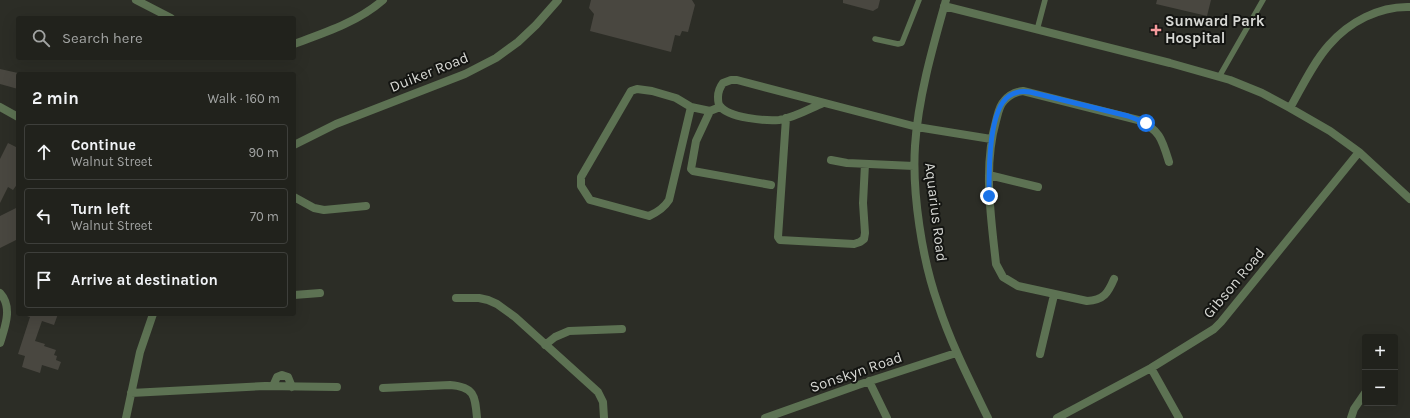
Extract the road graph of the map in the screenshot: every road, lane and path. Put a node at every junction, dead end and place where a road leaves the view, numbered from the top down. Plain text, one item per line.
1 (136, 0) edge
2 (383, 0) edge
3 (558, 0) edge
4 (919, 0) edge
5 (1045, 0) edge
6 (1263, 0) edge
7 (945, 3) edge
8 (1410, 7) edge
9 (166, 16) edge
10 (1037, 30) junction
11 (875, 39) dead end
12 (296, 43) edge
13 (1219, 77) junction
14 (823, 103) junction
15 (720, 106) junction
16 (690, 107) junction
17 (0, 108) edge
18 (1290, 108) junction
19 (710, 111) junction
20 (16, 116) edge
21 (786, 118) junction
22 (917, 127) junction
23 (991, 139) junction
24 (296, 144) edge
25 (1359, 152) junction
26 (831, 160) dead end
27 (1169, 162) dead end
28 (865, 164) junction
29 (914, 166) junction
30 (989, 175) junction
31 (771, 185) dead end
32 (1038, 187) dead end
33 (296, 198) edge
34 (1410, 200) edge
35 (366, 206) dead end
36 (1114, 279) dead end
37 (0, 293) edge
38 (320, 293) dead end
39 (296, 295) edge
40 (1054, 295) junction
41 (456, 298) dead end
42 (152, 316) edge
43 (622, 329) dead end
44 (0, 343) edge
45 (545, 345) junction
46 (956, 353) junction
47 (1040, 354) dead end
48 (1151, 368) junction
49 (870, 381) junction
50 (274, 386) junction
51 (292, 387) junction
52 (337, 387) dead end
53 (383, 388) dead end
54 (131, 392) junction
55 (1362, 397) edge
56 (126, 418) edge
57 (477, 418) edge
58 (604, 418) edge
59 (765, 418) edge
60 (887, 418) edge
61 (988, 418) edge
62 (1057, 418) edge
63 (1178, 418) edge
64 (1351, 418) edge

1 - 9 street
2 - 12 street
3 - 24 street, Duiker Road
4 - 11 lane
5 - 10 lane
6 - 13 lane
7 - 10 street
7 - 22 street, Aquarius Road
8 - 18 street
10 - 13 street
13 - 18 street
14 - 15 street
14 - 21 street
14 - 22 street
15 - 19 street
15 - 21 street
16 - 16 street
16 - 19 street
17 - 20 street
18 - 25 street
19 - 31 street
21 - 28 street
22 - 23 street
22 - 29 street, Aquarius Road
23 - 27 street
23 - 30 street
25 - 34 street
25 - 48 street, Gibson Road
26 - 28 street
28 - 29 street
29 - 46 street, Aquarius Road
30 - 32 street
30 - 40 street
33 - 35 street
36 - 40 street
37 - 44 street
38 - 39 street
40 - 47 street
41 - 45 street
42 - 54 street
43 - 45 street
45 - 58 street
46 - 49 street, Sonskyn Road
46 - 61 street, Aquarius Road
48 - 62 street, Gibson Road
48 - 63 street
49 - 59 street, Sonskyn Road
49 - 60 street
50 - 51 street
50 - 51 street
50 - 54 street
51 - 52 street
53 - 57 street
54 - 56 street
55 - 64 street

